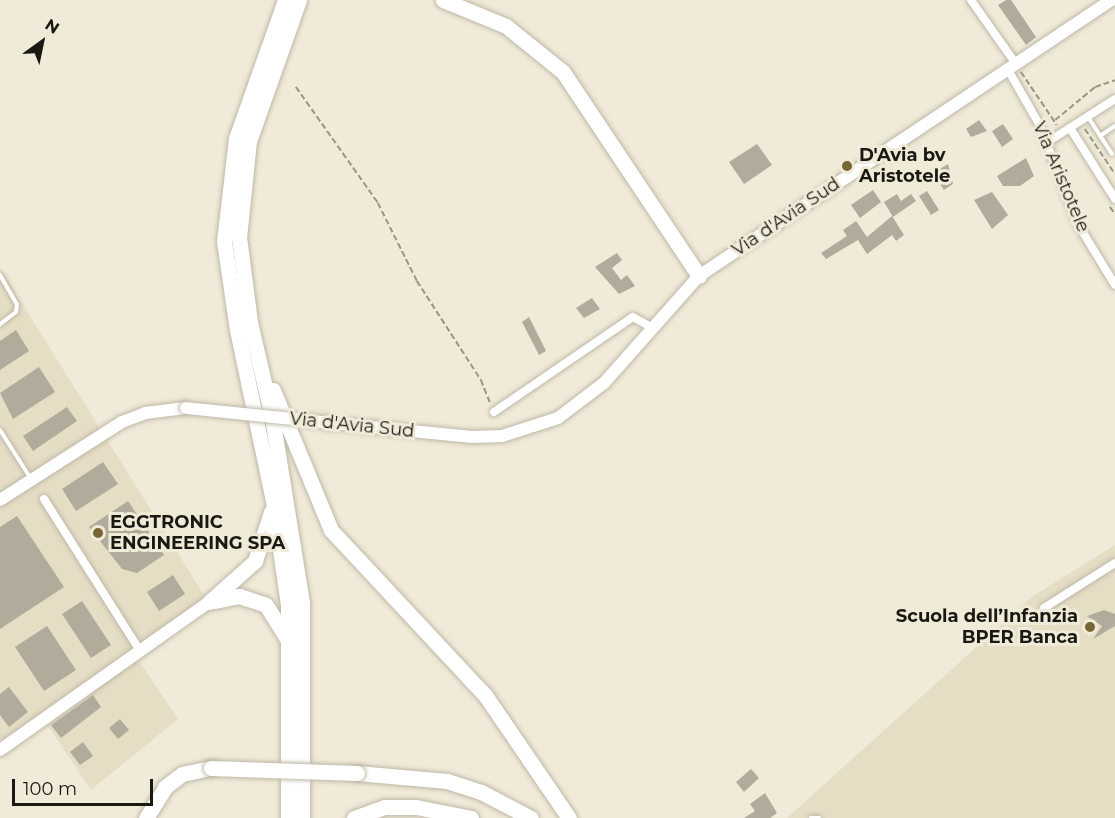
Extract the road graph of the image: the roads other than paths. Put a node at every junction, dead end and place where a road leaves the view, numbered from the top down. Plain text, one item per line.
1 (285, 0) edge
2 (299, 0) edge
3 (306, 0) edge
4 (443, 0) edge
5 (971, 0) edge
6 (1111, 0) edge
7 (277, 59) junction
8 (1012, 66) junction
9 (1115, 99) edge
10 (1087, 117) junction
11 (1115, 126) edge
12 (1070, 128) junction
13 (1100, 136) junction
14 (1046, 143) junction
15 (1112, 154) dead end
16 (1115, 199) edge
17 (0, 275) edge
18 (699, 276) junction
19 (1115, 285) edge
20 (250, 322) junction
21 (0, 324) edge
22 (651, 327) junction
23 (259, 395) junction
24 (494, 412) road end
25 (0, 430) edge
26 (32, 479) junction
27 (44, 499) dead end
28 (0, 500) edge
29 (273, 501) junction
30 (1115, 563) edge
31 (209, 602) junction
32 (1044, 608) dead end
33 (291, 646) junction
34 (140, 649) junction
35 (0, 750) edge
36 (146, 818) edge
37 (288, 818) edge
38 (302, 818) edge
39 (354, 818) edge
40 (471, 818) edge
41 (531, 818) edge
42 (569, 818) edge
43 (811, 818) edge
44 (819, 818) edge

1 - 23 highway
2 - 7 highway
3 - 7 highway
4 - 18 highway
5 - 8 street, Via Aristotele
6 - 8 street, Via d'Avia Sud
7 - 20 highway
8 - 14 street, Via Aristotele
8 - 18 street, Via d'Avia Sud
9 - 10 street
10 - 12 street
10 - 13 lane
11 - 13 lane
12 - 14 street
12 - 16 street
13 - 15 lane
14 - 19 street, Via Aristotele
17 - 21 lane
18 - 22 street, Via d'Avia Sud
20 - 23 highway
20 - 42 highway
22 - 24 street
22 - 26 street, Via d'Avia Sud, bridge
23 - 29 highway
23 - 38 highway
25 - 26 lane
26 - 28 street, Via d'Avia Sud
27 - 34 street
29 - 31 highway
29 - 33 highway
30 - 32 street
31 - 33 highway
31 - 34 street
33 - 37 highway
34 - 35 street
36 - 41 highway, bridge
39 - 40 highway
43 - 44 lane

